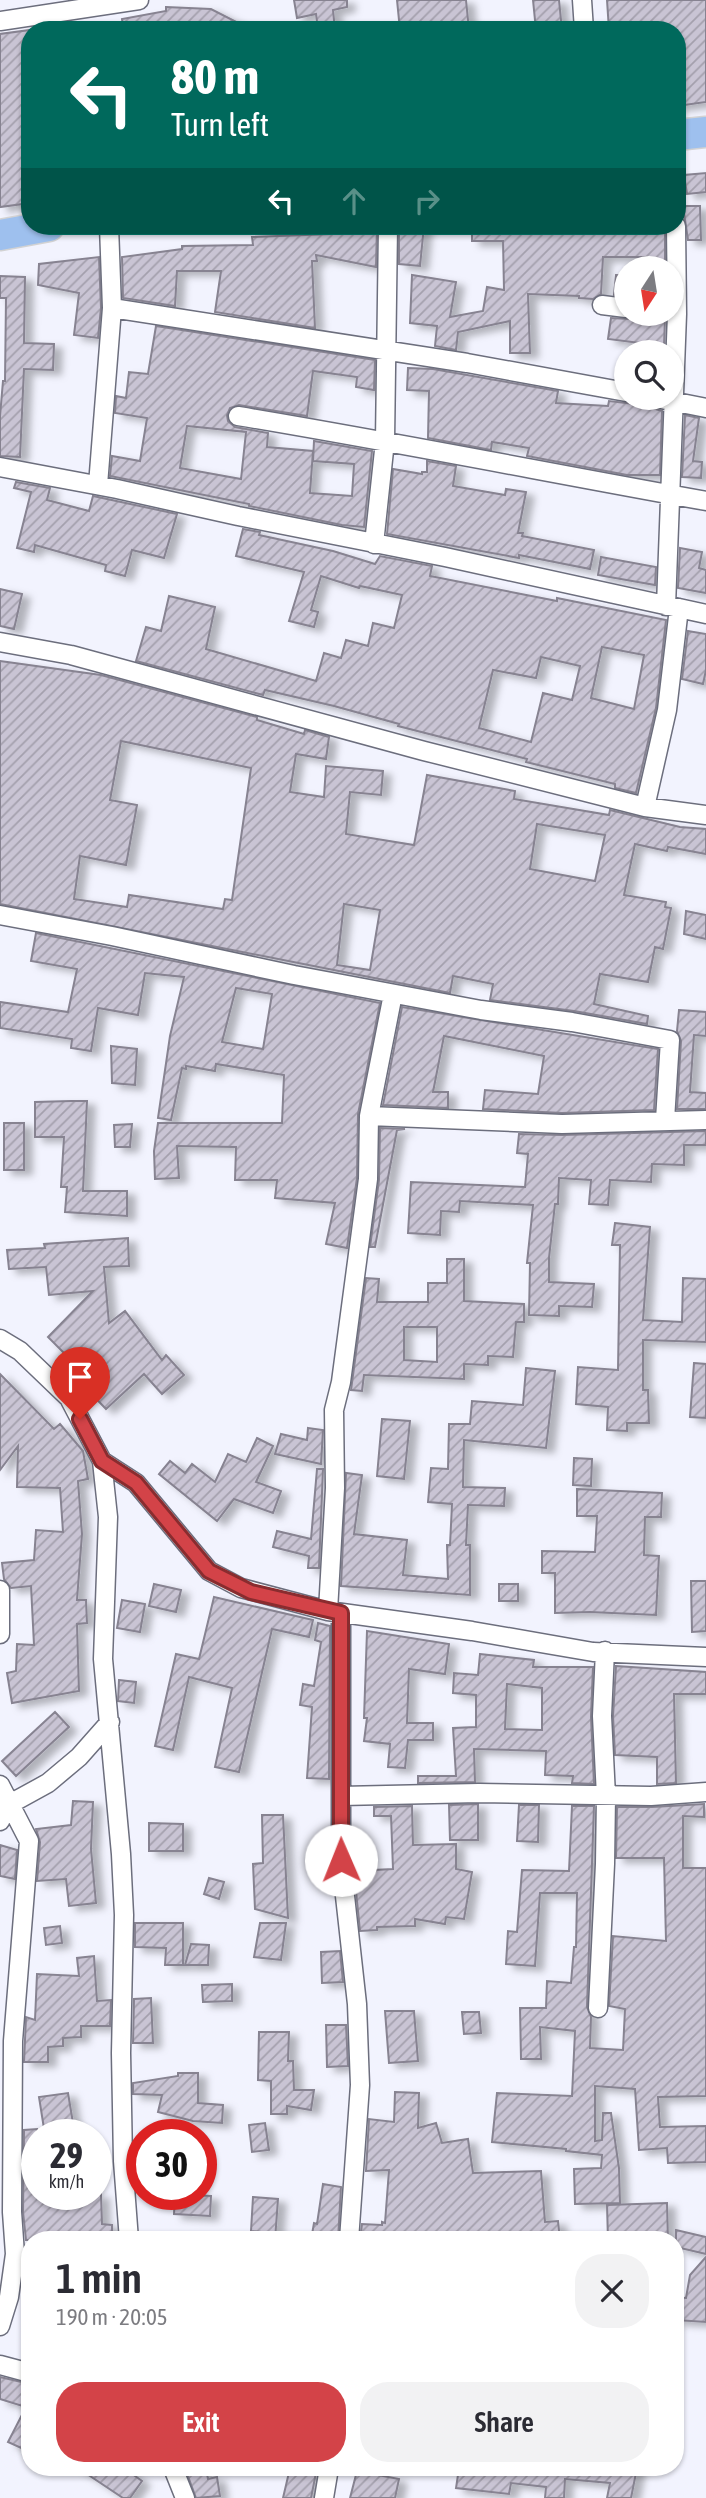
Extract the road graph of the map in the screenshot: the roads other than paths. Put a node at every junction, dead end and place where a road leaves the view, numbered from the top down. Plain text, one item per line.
1 (139, 0) edge
2 (582, 0) edge
3 (0, 21) edge
4 (583, 21) edge
5 (706, 132) edge
6 (686, 134) edge
7 (21, 231) edge
8 (0, 235) edge
9 (109, 235) edge
10 (388, 235) edge
11 (676, 235) edge
12 (675, 256) edge
13 (602, 304) dead end
14 (614, 306) edge
15 (112, 308) junction
16 (387, 351) junction
17 (614, 390) edge
18 (684, 404) edge
19 (706, 408) edge
20 (674, 410) edge
21 (238, 416) dead end
22 (385, 441) junction
23 (0, 467) edge
24 (98, 485) junction
25 (672, 495) junction
26 (706, 501) edge
27 (374, 544) junction
28 (673, 607) junction
29 (706, 614) edge
30 (0, 642) edge
31 (645, 807) junction
32 (706, 815) edge
33 (0, 915) edge
34 (393, 994) junction
35 (369, 1116) junction
36 (665, 1120) junction
37 (706, 1120) edge
38 (0, 1339) edge
39 (102, 1461) junction
40 (0, 1590) edge
41 (335, 1612) junction
42 (0, 1634) edge
43 (605, 1651) junction
44 (706, 1657) edge
45 (110, 1723) junction
46 (0, 1785) edge
47 (706, 1792) edge
48 (341, 1796) junction
49 (606, 1796) junction
50 (4, 1813) edge
51 (598, 2008) dead end
52 (128, 2231) edge
53 (350, 2231) edge
54 (0, 2326) edge
55 (0, 2365) edge
56 (21, 2371) edge
57 (176, 2476) edge
58 (328, 2476) edge
59 (184, 2498) edge
60 (324, 2498) edge

1 - 3 street
2 - 4 street
5 - 6 highway
7 - 8 highway
9 - 15 street
10 - 16 street
11 - 12 street
13 - 14 street
15 - 16 street
15 - 24 street
16 - 17 street
16 - 22 street
18 - 19 street
20 - 25 street
21 - 22 street
22 - 25 street
22 - 27 street
23 - 24 street
24 - 27 street
25 - 26 street
25 - 28 street
27 - 28 street
28 - 29 street
28 - 31 street
30 - 31 street
31 - 32 street
33 - 34 street
34 - 35 street
34 - 36 street
35 - 36 street
35 - 41 street
36 - 37 street
38 - 39 street
39 - 41 street
39 - 45 street
40 - 42 street
41 - 43 street
41 - 48 street
43 - 44 street
43 - 49 street
45 - 50 street
45 - 52 street
46 - 50 street
47 - 49 street
48 - 49 street
48 - 53 street
49 - 51 street
50 - 54 street
55 - 56 street
57 - 59 street
58 - 60 street

